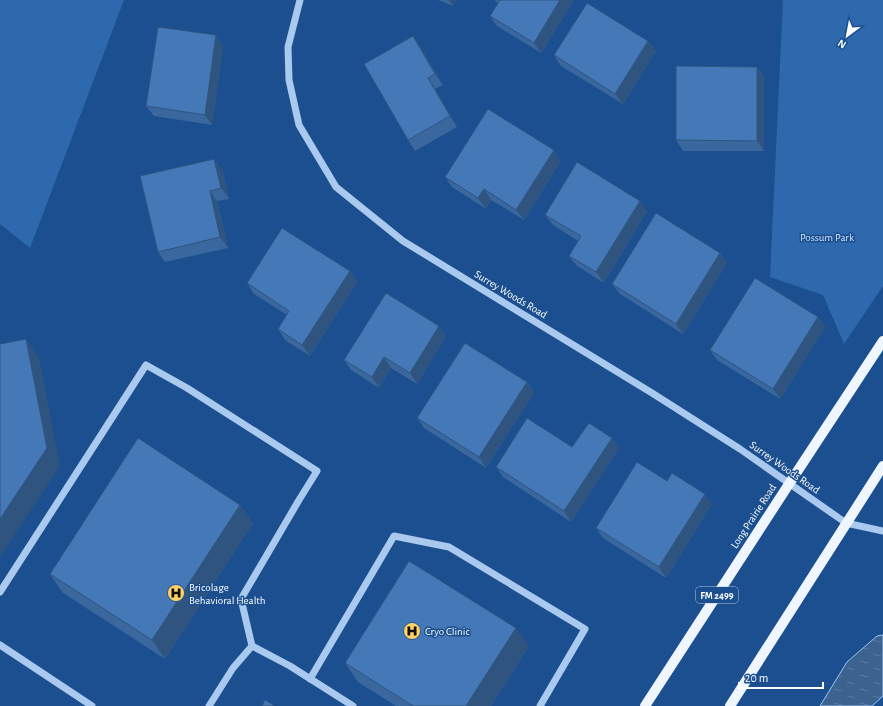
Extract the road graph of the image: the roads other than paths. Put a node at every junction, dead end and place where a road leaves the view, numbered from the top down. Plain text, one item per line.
1 (300, 0) edge
2 (883, 341) edge
3 (883, 466) edge
4 (788, 484) junction
5 (846, 523) junction
6 (883, 531) edge
7 (0, 592) edge
8 (0, 645) edge
9 (252, 646) junction
10 (310, 679) junction
11 (92, 706) edge
12 (209, 706) edge
13 (353, 706) edge
14 (540, 706) edge
15 (645, 706) edge
16 (730, 706) edge

1 - 4 street, Surrey Woods Road
2 - 4 main road, Long Prairie Road / FM 2499
3 - 5 main road
4 - 5 street, Surrey Woods Road
4 - 15 main road, Long Prairie Road / FM 2499
5 - 6 street
5 - 16 main road
7 - 9 street
8 - 11 street
9 - 10 street
9 - 12 street
10 - 13 street
10 - 14 street

